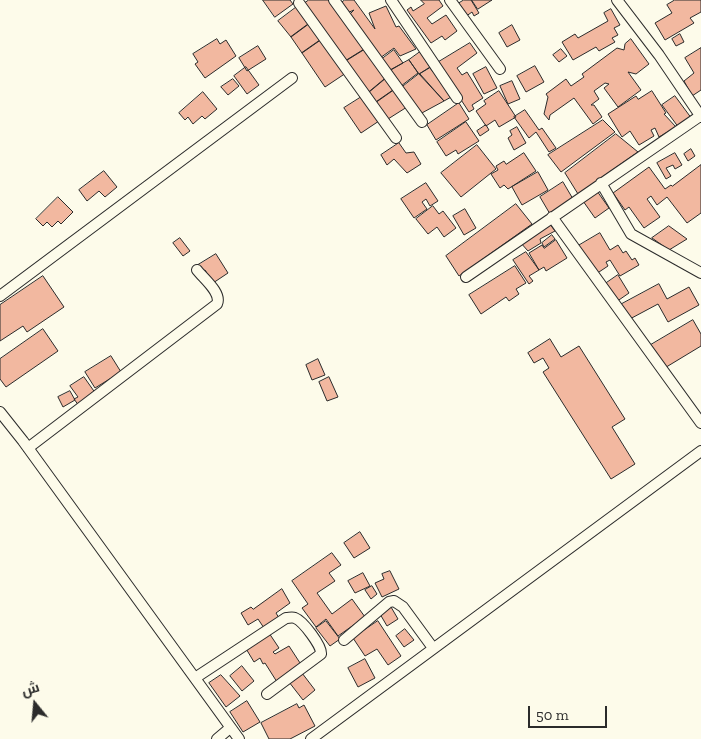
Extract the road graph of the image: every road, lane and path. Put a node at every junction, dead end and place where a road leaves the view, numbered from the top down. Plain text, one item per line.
1 (334, 0) edge
2 (391, 0) edge
3 (450, 0) edge
4 (617, 0) edge
5 (299, 1) edge
6 (500, 70) dead end
7 (292, 78) dead end
8 (457, 98) dead end
9 (700, 117) edge
10 (422, 122) dead end
11 (396, 138) dead end
12 (601, 183) junction
13 (552, 217) junction
14 (197, 270) dead end
15 (701, 273) edge
16 (466, 277) dead end
17 (0, 296) edge
18 (0, 412) edge
19 (701, 423) edge
20 (28, 448) junction
21 (701, 450) edge
22 (344, 640) dead end
23 (433, 648) junction
24 (195, 678) junction
25 (267, 694) dead end
26 (230, 728) junction
27 (217, 739) edge
28 (239, 739) edge
29 (311, 739) edge

1 - 10 street
2 - 8 street
3 - 6 street
4 - 9 street
5 - 11 street
7 - 17 street
9 - 12 street
12 - 13 street
12 - 15 street
13 - 16 street
13 - 19 street
14 - 20 street
18 - 20 street
20 - 24 street
21 - 23 street
22 - 23 street
23 - 29 street
24 - 25 street
24 - 26 street
26 - 27 street
26 - 28 street

